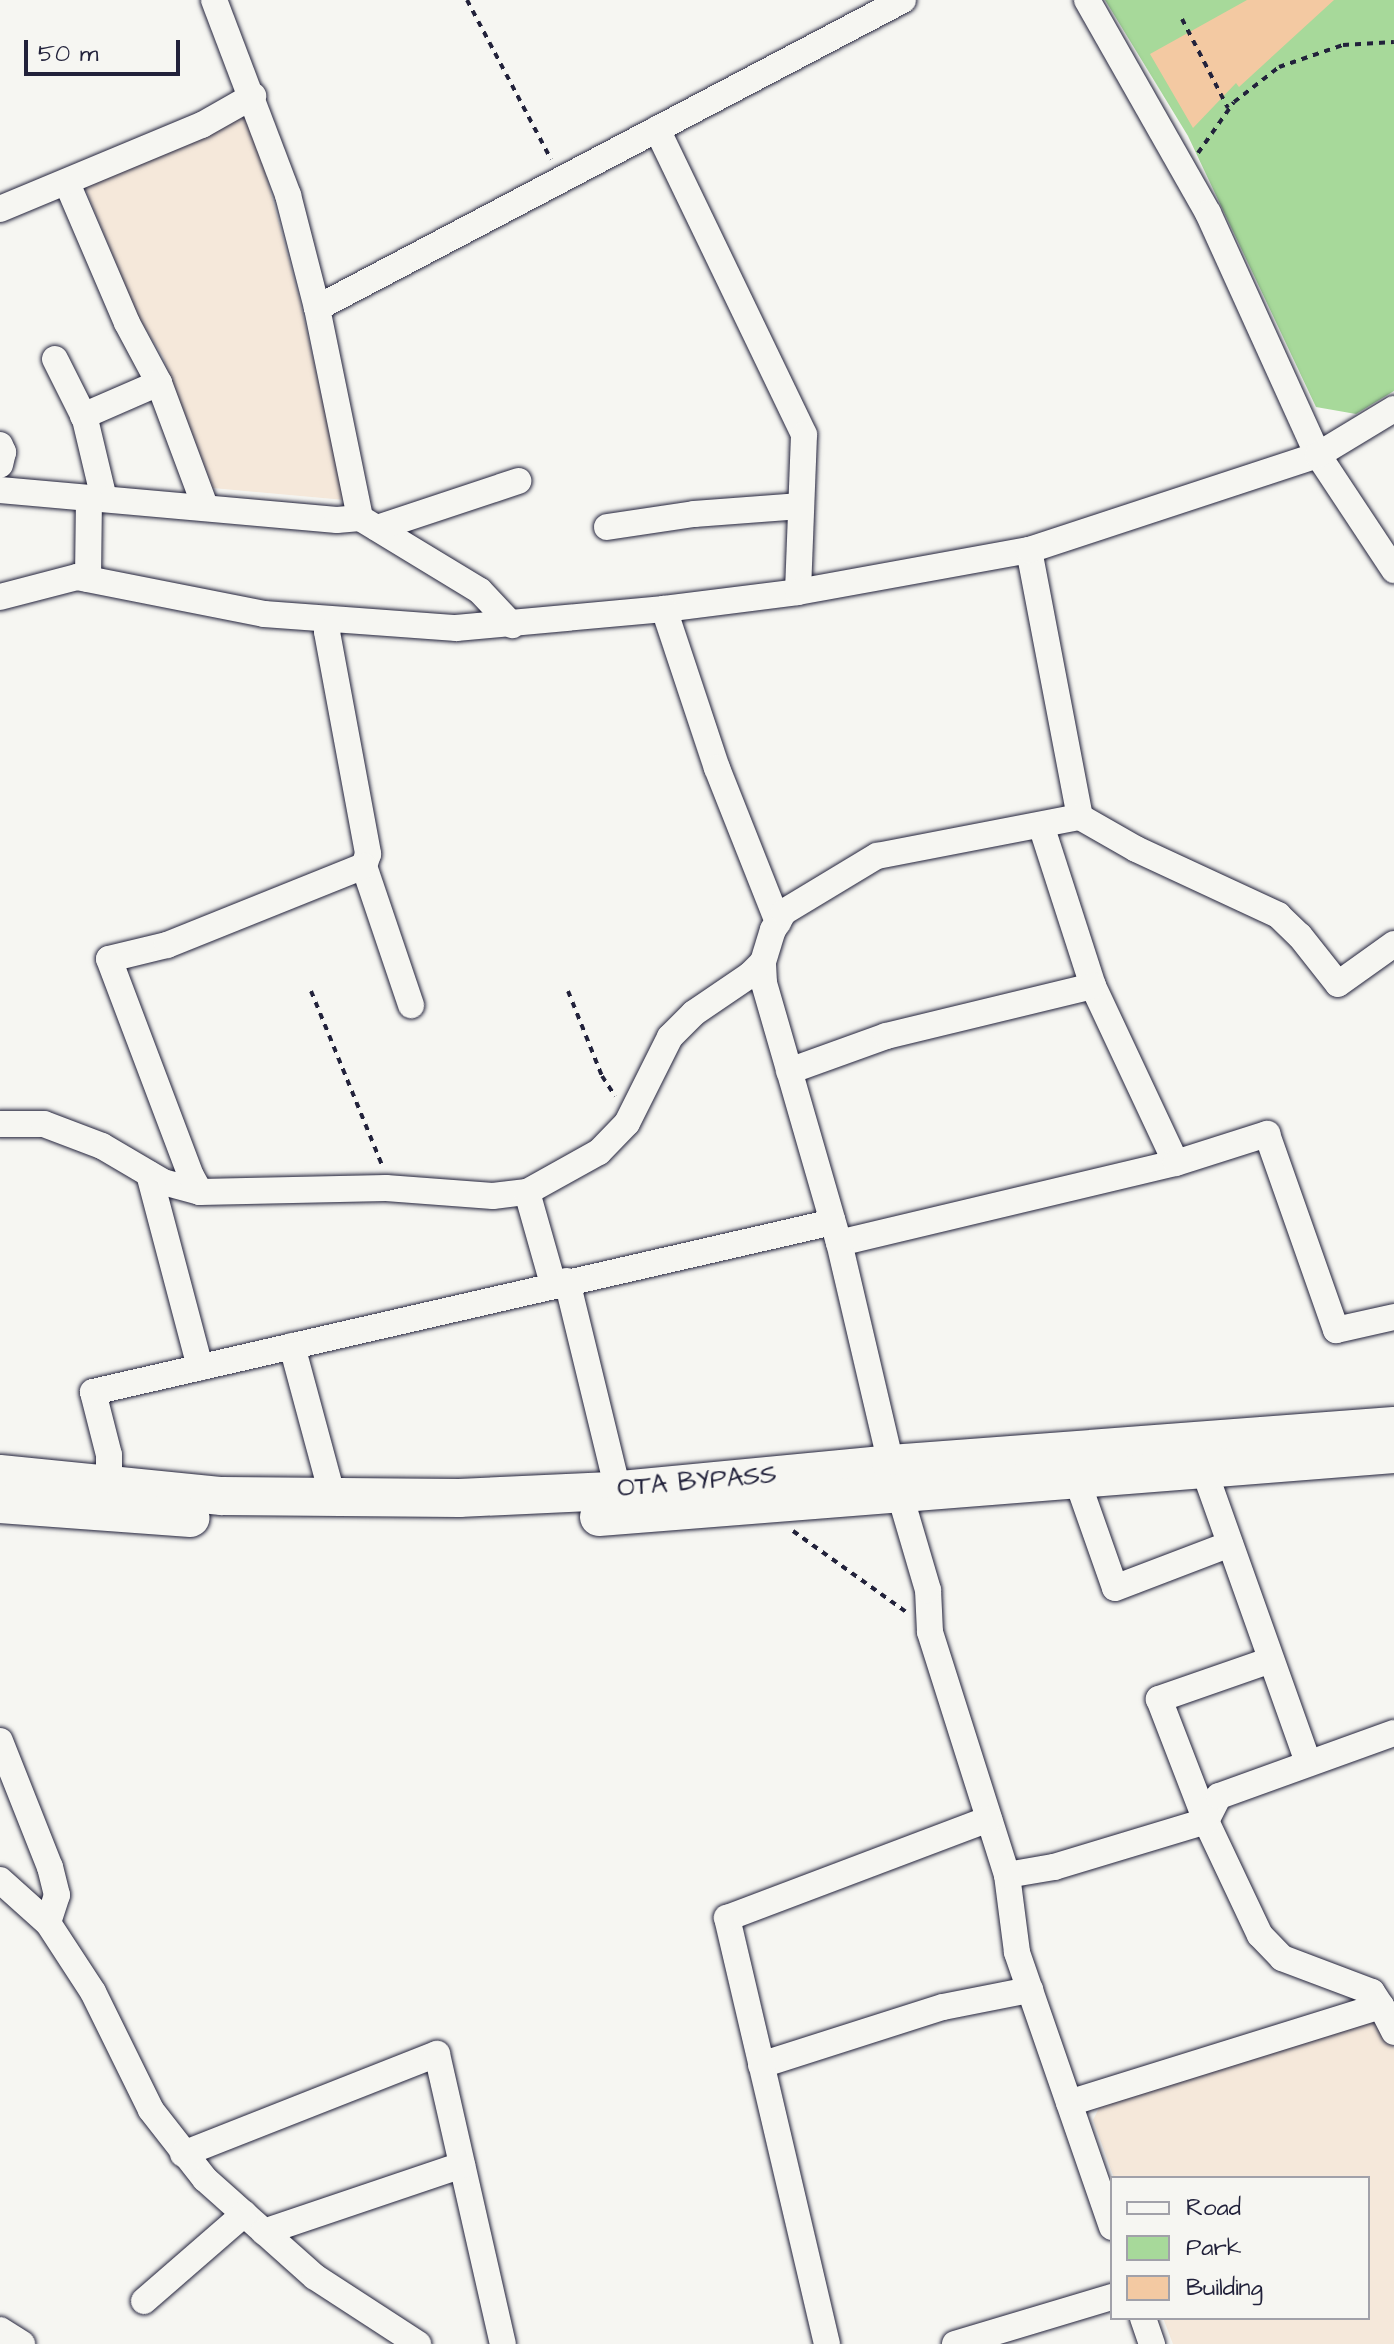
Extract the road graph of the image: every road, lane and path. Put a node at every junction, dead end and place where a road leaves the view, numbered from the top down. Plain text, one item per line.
1 (214, 0) edge
2 (467, 0) edge
3 (903, 0) edge
4 (1087, 0) edge
5 (1182, 19) dead end
6 (1394, 42) edge
7 (253, 96) junction
8 (1228, 108) junction
9 (657, 129) junction
10 (1194, 159) dead end
11 (562, 179) junction
12 (67, 183) junction
13 (0, 209) edge
14 (317, 308) junction
15 (55, 359) dead end
16 (159, 383) junction
17 (1394, 409) edge
18 (83, 416) junction
19 (0, 445) edge
20 (1318, 455) junction
21 (0, 465) edge
22 (518, 481) dead end
23 (0, 490) edge
24 (97, 499) junction
25 (205, 506) junction
26 (801, 506) junction
27 (368, 523) junction
28 (607, 527) dead end
29 (1029, 550) junction
30 (1394, 570) edge
31 (88, 579) junction
32 (798, 592) junction
33 (0, 597) edge
34 (664, 609) junction
35 (330, 621) junction
36 (512, 625) junction
37 (1080, 817) junction
38 (1041, 825) junction
39 (364, 866) junction
40 (778, 922) junction
41 (1394, 944) edge
42 (763, 962) junction
43 (1093, 986) junction
44 (311, 991) dead end
45 (568, 991) dead end
46 (411, 1005) dead end
47 (789, 1071) junction
48 (629, 1118) junction
49 (0, 1124) edge
50 (1176, 1163) junction
51 (149, 1174) junction
52 (391, 1188) junction
53 (200, 1192) junction
54 (527, 1192) junction
55 (836, 1233) junction
56 (560, 1283) junction
57 (1394, 1317) edge
58 (292, 1346) junction
59 (200, 1367) junction
60 (1394, 1426) edge
61 (1394, 1454) edge
62 (1204, 1470) junction
63 (0, 1474) edge
64 (896, 1479) junction
65 (1077, 1480) junction
66 (109, 1487) junction
67 (618, 1490) junction
68 (333, 1498) junction
69 (789, 1503) junction
70 (0, 1504) edge
71 (1230, 1544) junction
72 (930, 1629) junction
73 (1271, 1660) junction
74 (1394, 1733) edge
75 (0, 1741) edge
76 (1308, 1762) junction
77 (989, 1819) junction
78 (1206, 1821) junction
79 (1007, 1875) junction
80 (0, 1880) edge
81 (48, 1923) junction
82 (1030, 1990) junction
83 (1381, 2006) junction
84 (1394, 2032) edge
85 (761, 2065) junction
86 (1069, 2103) junction
87 (183, 2154) junction
88 (462, 2165) junction
89 (244, 2214) junction
90 (1110, 2221) edge
91 (264, 2232) junction
92 (1110, 2298) edge
93 (144, 2301) dead end
94 (1144, 2320) edge
95 (0, 2330) edge
96 (22, 2344) edge
97 (418, 2344) edge
98 (503, 2344) edge
99 (827, 2344) edge
100 (955, 2344) edge
101 (1152, 2344) edge

1 - 7 street
2 - 11 path
3 - 9 street
4 - 20 street
5 - 8 path
6 - 8 path
7 - 12 street
7 - 14 street
8 - 10 path
9 - 11 street
9 - 26 street
11 - 14 street
12 - 13 street
12 - 16 street
14 - 27 street
15 - 18 street
16 - 18 street
16 - 25 street
17 - 20 street
18 - 24 street
19 - 21 street
20 - 29 street
20 - 30 street
22 - 27 street
23 - 24 street
24 - 25 street
24 - 31 street
25 - 27 street
26 - 28 street
26 - 32 street
27 - 36 street
29 - 32 street
29 - 37 street
31 - 33 street
31 - 35 street
32 - 34 street
34 - 36 street
34 - 40 street
35 - 36 street
35 - 39 street
37 - 38 street
37 - 41 street
38 - 40 street
38 - 43 street
39 - 46 street
39 - 53 street
40 - 42 street
42 - 47 street
42 - 48 street
43 - 47 street
43 - 50 street
44 - 52 path
45 - 48 path
47 - 55 street
48 - 54 street
49 - 51 street
50 - 55 street
50 - 57 street
51 - 53 street
51 - 59 street
52 - 53 street
52 - 54 street
54 - 56 street
55 - 56 street
55 - 64 street
56 - 58 street
56 - 67 street
58 - 59 street
58 - 68 street
59 - 66 street
60 - 64 highway, OTA BYPASS
61 - 62 highway, OTA BYPASS
62 - 65 highway, OTA BYPASS
62 - 71 street
63 - 66 highway, OTA BYPASS
64 - 65 highway, OTA BYPASS
64 - 67 highway, OTA BYPASS
64 - 69 highway, OTA BYPASS
64 - 72 street
65 - 71 street
66 - 68 highway, OTA BYPASS
67 - 68 highway, OTA BYPASS
69 - 70 highway, OTA BYPASS
69 - 72 path
71 - 73 street
72 - 77 street
73 - 76 street
73 - 78 street
74 - 76 street
75 - 81 street
76 - 78 street
77 - 79 street
77 - 85 street
78 - 79 street
78 - 83 street
79 - 82 street
80 - 81 street
81 - 87 street
82 - 85 street
82 - 86 street
83 - 84 street
83 - 86 street
85 - 99 street
86 - 90 street
87 - 88 street
87 - 89 street
88 - 91 street
88 - 98 street
89 - 91 street
89 - 93 street
91 - 97 street
92 - 100 street
94 - 101 street
95 - 96 street

